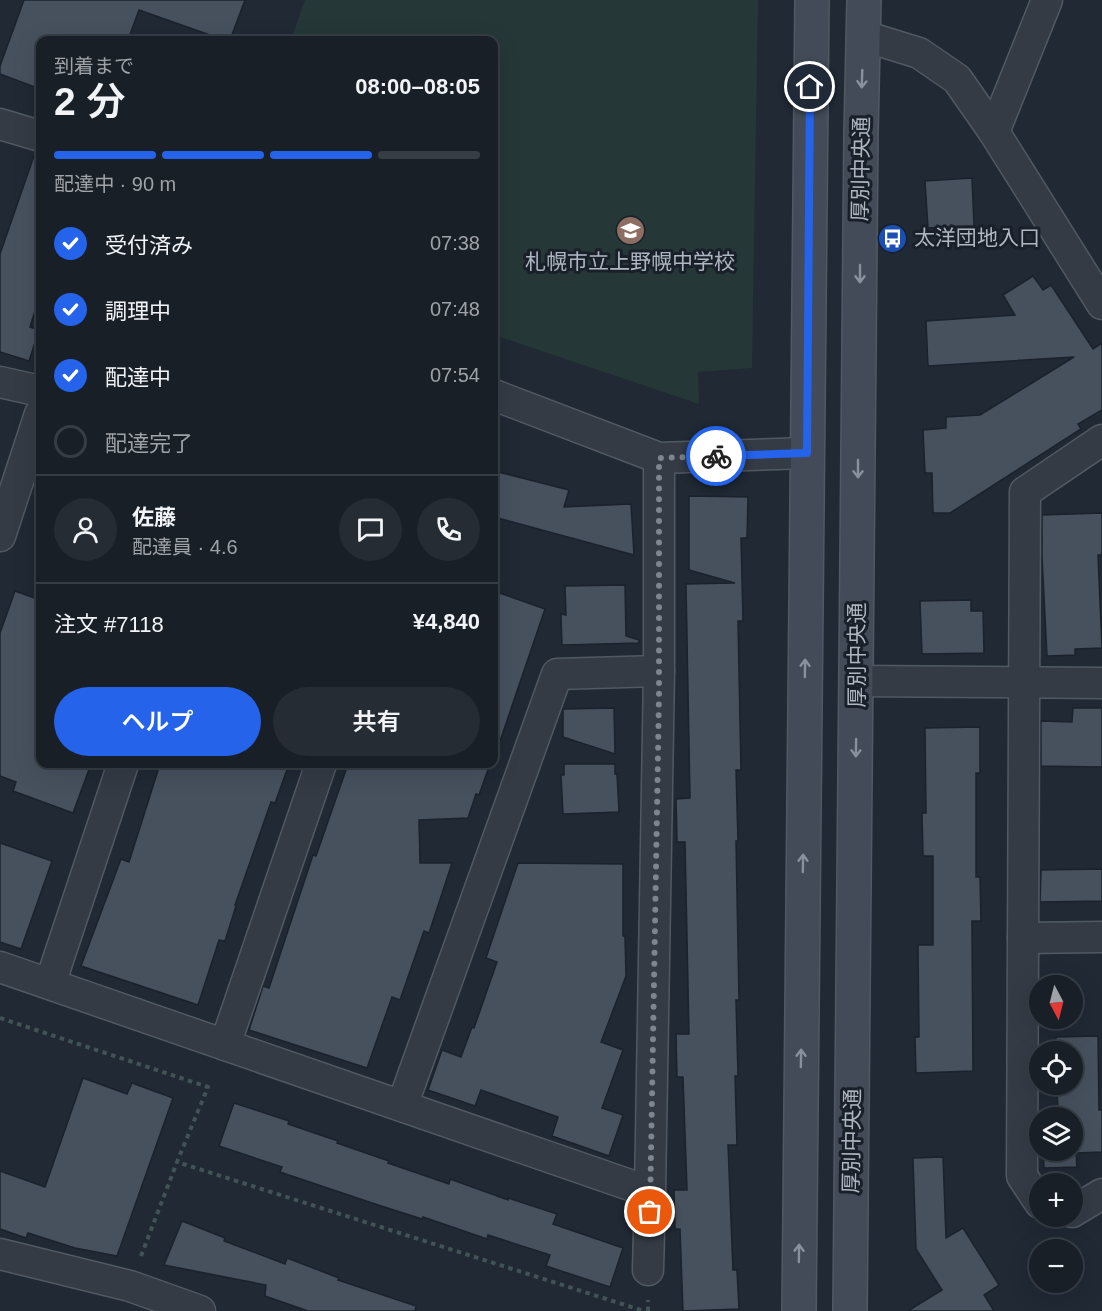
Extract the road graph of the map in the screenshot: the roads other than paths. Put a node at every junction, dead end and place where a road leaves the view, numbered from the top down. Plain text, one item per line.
1 (812, 0) edge
2 (864, 0) edge
3 (1047, 0) edge
4 (864, 36) junction
5 (0, 123) edge
6 (994, 132) junction
7 (36, 135) edge
8 (1102, 304) edge
9 (0, 382) edge
10 (36, 390) edge
11 (498, 397) edge
12 (36, 426) edge
13 (1102, 440) edge
14 (807, 453) junction
15 (659, 458) junction
16 (0, 536) edge
17 (659, 671) junction
18 (857, 681) junction
19 (1024, 682) junction
20 (1102, 683) edge
21 (122, 768) edge
22 (320, 768) edge
23 (1102, 937) edge
24 (1023, 938) junction
25 (0, 967) edge
26 (50, 984) junction
27 (225, 1045) junction
28 (402, 1106) junction
29 (1029, 1186) edge
30 (650, 1192) junction
31 (1102, 1194) edge
32 (1083, 1205) edge
33 (0, 1254) edge
34 (648, 1270) dead end
35 (200, 1311) edge
36 (799, 1311) edge
37 (850, 1311) edge

1 - 14 main road
2 - 4 main road, 厚別中央通
3 - 6 street
4 - 6 street
4 -> 18 main road, 厚別中央通
5 - 7 street
6 - 8 street
9 - 10 street
11 - 15 street
12 - 16 street
13 - 19 street
14 - 15 street
36 -> 14 main road
15 - 17 street
17 - 28 street
17 - 30 street
18 - 19 street
18 -> 37 main road, 厚別中央通
19 - 20 street
19 - 24 street
21 - 26 street
22 - 27 street
23 - 24 street
24 - 29 street
25 - 26 street
26 - 27 street
27 - 28 street
28 - 30 street
30 - 34 street
31 - 32 street
33 - 35 street

